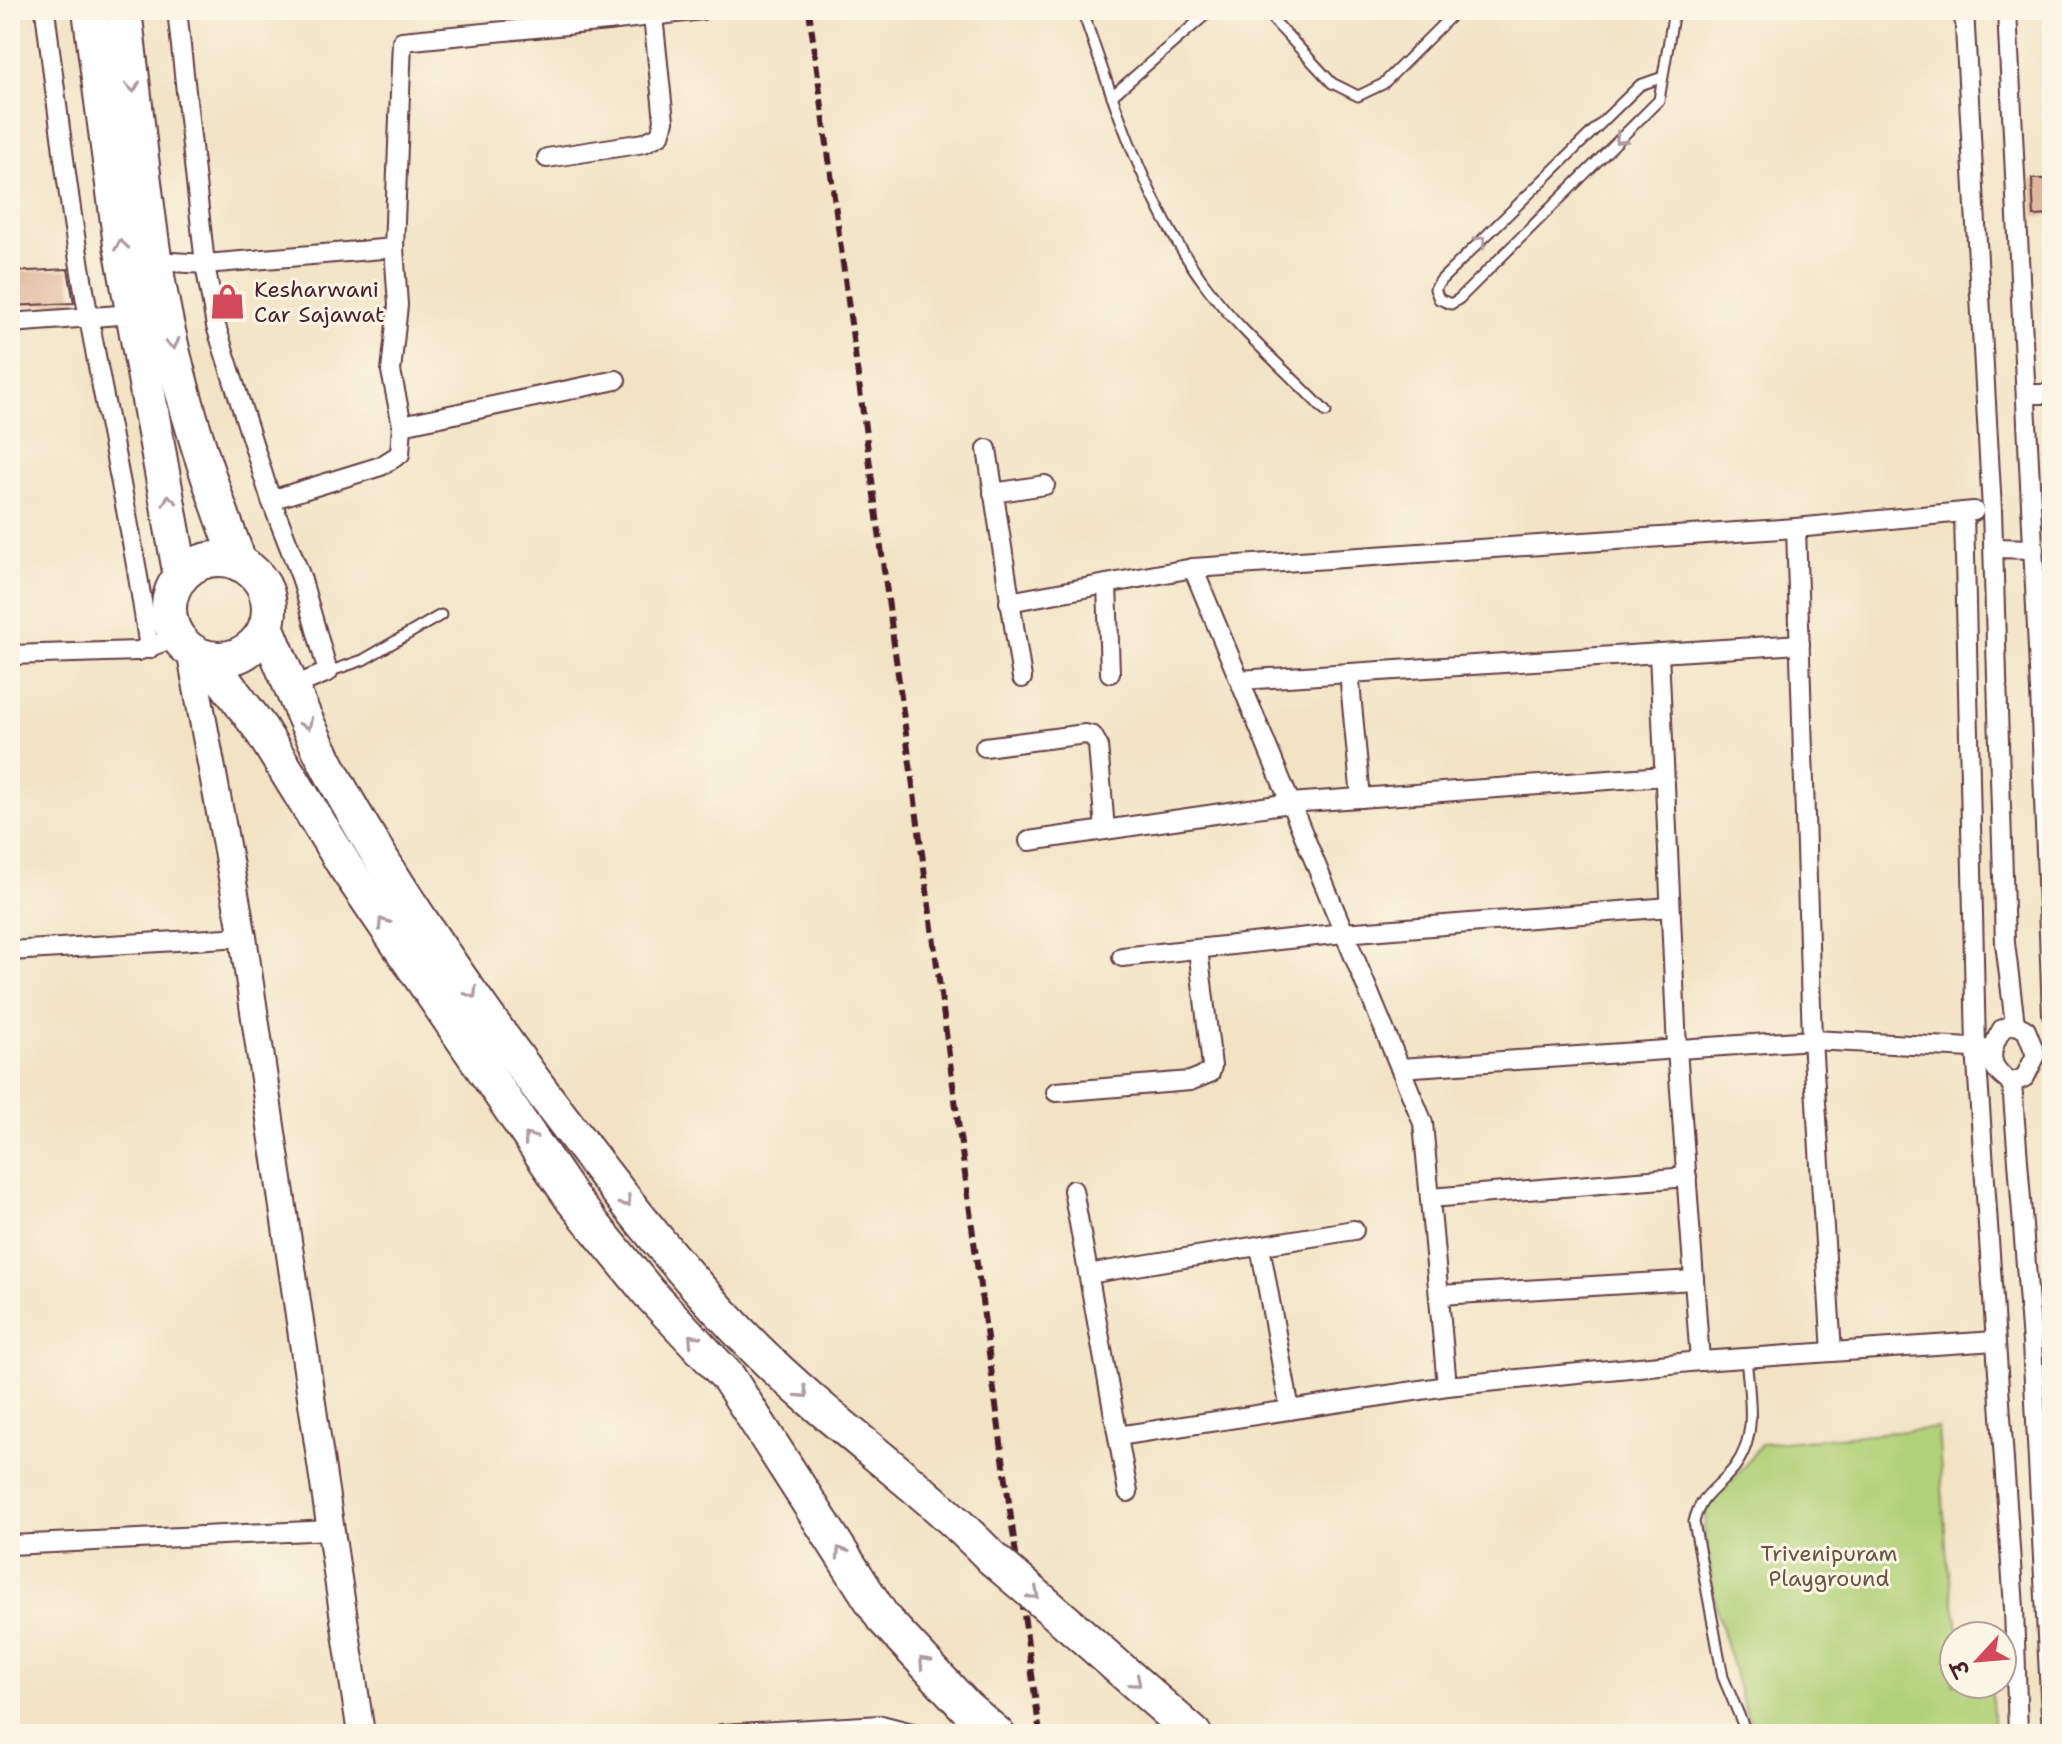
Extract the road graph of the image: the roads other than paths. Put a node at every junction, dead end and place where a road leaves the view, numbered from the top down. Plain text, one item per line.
1 (45, 10) edge
2 (90, 10) edge
3 (124, 10) edge
4 (177, 10) edge
5 (702, 10) edge
6 (1082, 10) edge
7 (1211, 10) edge
8 (1264, 10) edge
9 (1457, 10) edge
10 (1674, 10) edge
11 (1964, 10) edge
12 (2007, 10) edge
13 (607, 15) edge
14 (653, 16) junction
15 (1663, 77) junction
16 (1112, 96) junction
17 (547, 158) dead end
18 (394, 248) junction
19 (155, 261) junction
20 (205, 264) junction
21 (133, 314) junction
22 (89, 319) junction
23 (10, 323) edge
24 (616, 380) dead end
25 (2027, 394) junction
26 (2052, 394) edge
27 (1326, 412) dead end
28 (402, 425) junction
29 (987, 449) dead end
30 (1045, 485) dead end
31 (993, 493) junction
32 (271, 500) junction
33 (1992, 510) junction
34 (1964, 512) junction
35 (1796, 528) junction
36 (1994, 548) junction
37 (2034, 549) junction
38 (240, 564) junction
39 (1193, 568) junction
40 (181, 577) junction
41 (1107, 584) junction
42 (1009, 602) junction
43 (441, 615) dead end
44 (266, 626) junction
45 (1800, 644) junction
46 (181, 649) junction
47 (1659, 653) junction
48 (10, 655) edge
49 (328, 672) junction
50 (1110, 673) dead end
51 (1349, 673) junction
52 (1022, 678) dead end
53 (1240, 680) junction
54 (292, 687) junction
55 (985, 747) dead end
56 (1664, 776) junction
57 (1361, 798) junction
58 (1290, 803) junction
59 (1105, 830) junction
60 (1029, 841) dead end
61 (1670, 907) junction
62 (1344, 933) junction
63 (243, 937) junction
64 (1198, 949) junction
65 (10, 951) edge
66 (1122, 957) dead end
67 (2052, 1014) edge
68 (2015, 1024) junction
69 (1812, 1040) junction
70 (1984, 1048) junction
71 (1677, 1049) junction
72 (2044, 1054) edge
73 (1400, 1068) junction
74 (2012, 1083) junction
75 (1056, 1092) dead end
76 (1687, 1177) junction
77 (1073, 1190) dead end
78 (1430, 1198) junction
79 (1354, 1230) dead end
80 (1260, 1246) junction
81 (1088, 1274) junction
82 (1694, 1280) junction
83 (1440, 1295) junction
84 (1995, 1341) junction
85 (1832, 1352) junction
86 (1746, 1358) junction
87 (1700, 1361) junction
88 (1447, 1386) junction
89 (1290, 1410) junction
90 (1118, 1436) junction
91 (1128, 1492) dead end
92 (330, 1530) junction
93 (10, 1545) edge
94 (361, 1734) edge
95 (722, 1734) edge
96 (916, 1734) edge
97 (997, 1734) edge
98 (1194, 1734) edge
99 (1747, 1734) edge
100 (2018, 1734) edge
101 (2052, 1734) edge

1 - 22 street
21 -> 2 highway
3 -> 19 highway
4 - 20 street
5 - 14 street
6 - 16 lane
7 - 16 lane
8 - 9 lane
10 - 15 lane
11 - 33 street
12 - 25 street
13 - 14 street
13 - 18 street
14 - 17 street
15 -> 15 lane
16 - 27 lane
18 - 20 street
18 - 28 street
19 - 20 street
19 -> 38 highway
20 - 32 street
21 - 22 street
40 -> 21 highway
22 - 23 street
22 - 46 street
24 - 28 street
25 - 26 street
25 - 37 street
28 - 32 street
29 - 31 street
30 - 31 street
31 - 42 street
32 - 49 street
33 - 34 street
33 - 36 street
34 - 35 street
34 - 70 street
35 - 39 street
35 - 45 street
36 - 37 street
36 - 68 street
37 - 67 street
38 - 40 highway
38 - 44 highway
39 - 41 street
39 - 53 street
40 - 46 highway
41 - 42 street
41 - 50 street
42 - 52 street
43 - 49 lane
44 - 46 highway
44 - 54 highway
45 - 47 street
45 - 69 street
46 - 48 street
46 - 63 street
97 -> 46 highway
47 - 51 street
47 - 56 street
49 - 54 street
51 - 53 street
51 - 57 street
53 - 58 street
54 -> 98 highway, bridge
55 - 59 street
56 - 57 street
56 - 61 street
57 - 58 street
58 - 59 street
58 - 62 street
59 - 60 street
61 - 62 street
61 - 71 street
62 - 64 street
62 - 73 street
63 - 65 street
63 - 92 street
64 - 66 street
64 - 75 street
68 - 70 street
68 - 72 street
69 - 70 street
69 - 71 street
69 - 85 street
70 - 74 street
70 - 84 street
71 - 73 street
71 - 76 street
72 - 74 street
73 - 78 street
74 - 101 street
76 - 78 street
76 - 82 street
77 - 81 street
78 - 83 street
79 - 80 street
80 - 81 street
80 - 89 street
81 - 90 street
82 - 83 street
82 - 87 street
83 - 88 street
84 - 85 street
84 - 100 street
85 - 86 street
86 - 87 street
86 - 99 lane
87 - 88 street
88 - 89 street
89 - 90 street
90 - 91 street
92 - 93 street
92 - 94 street
95 - 96 street

